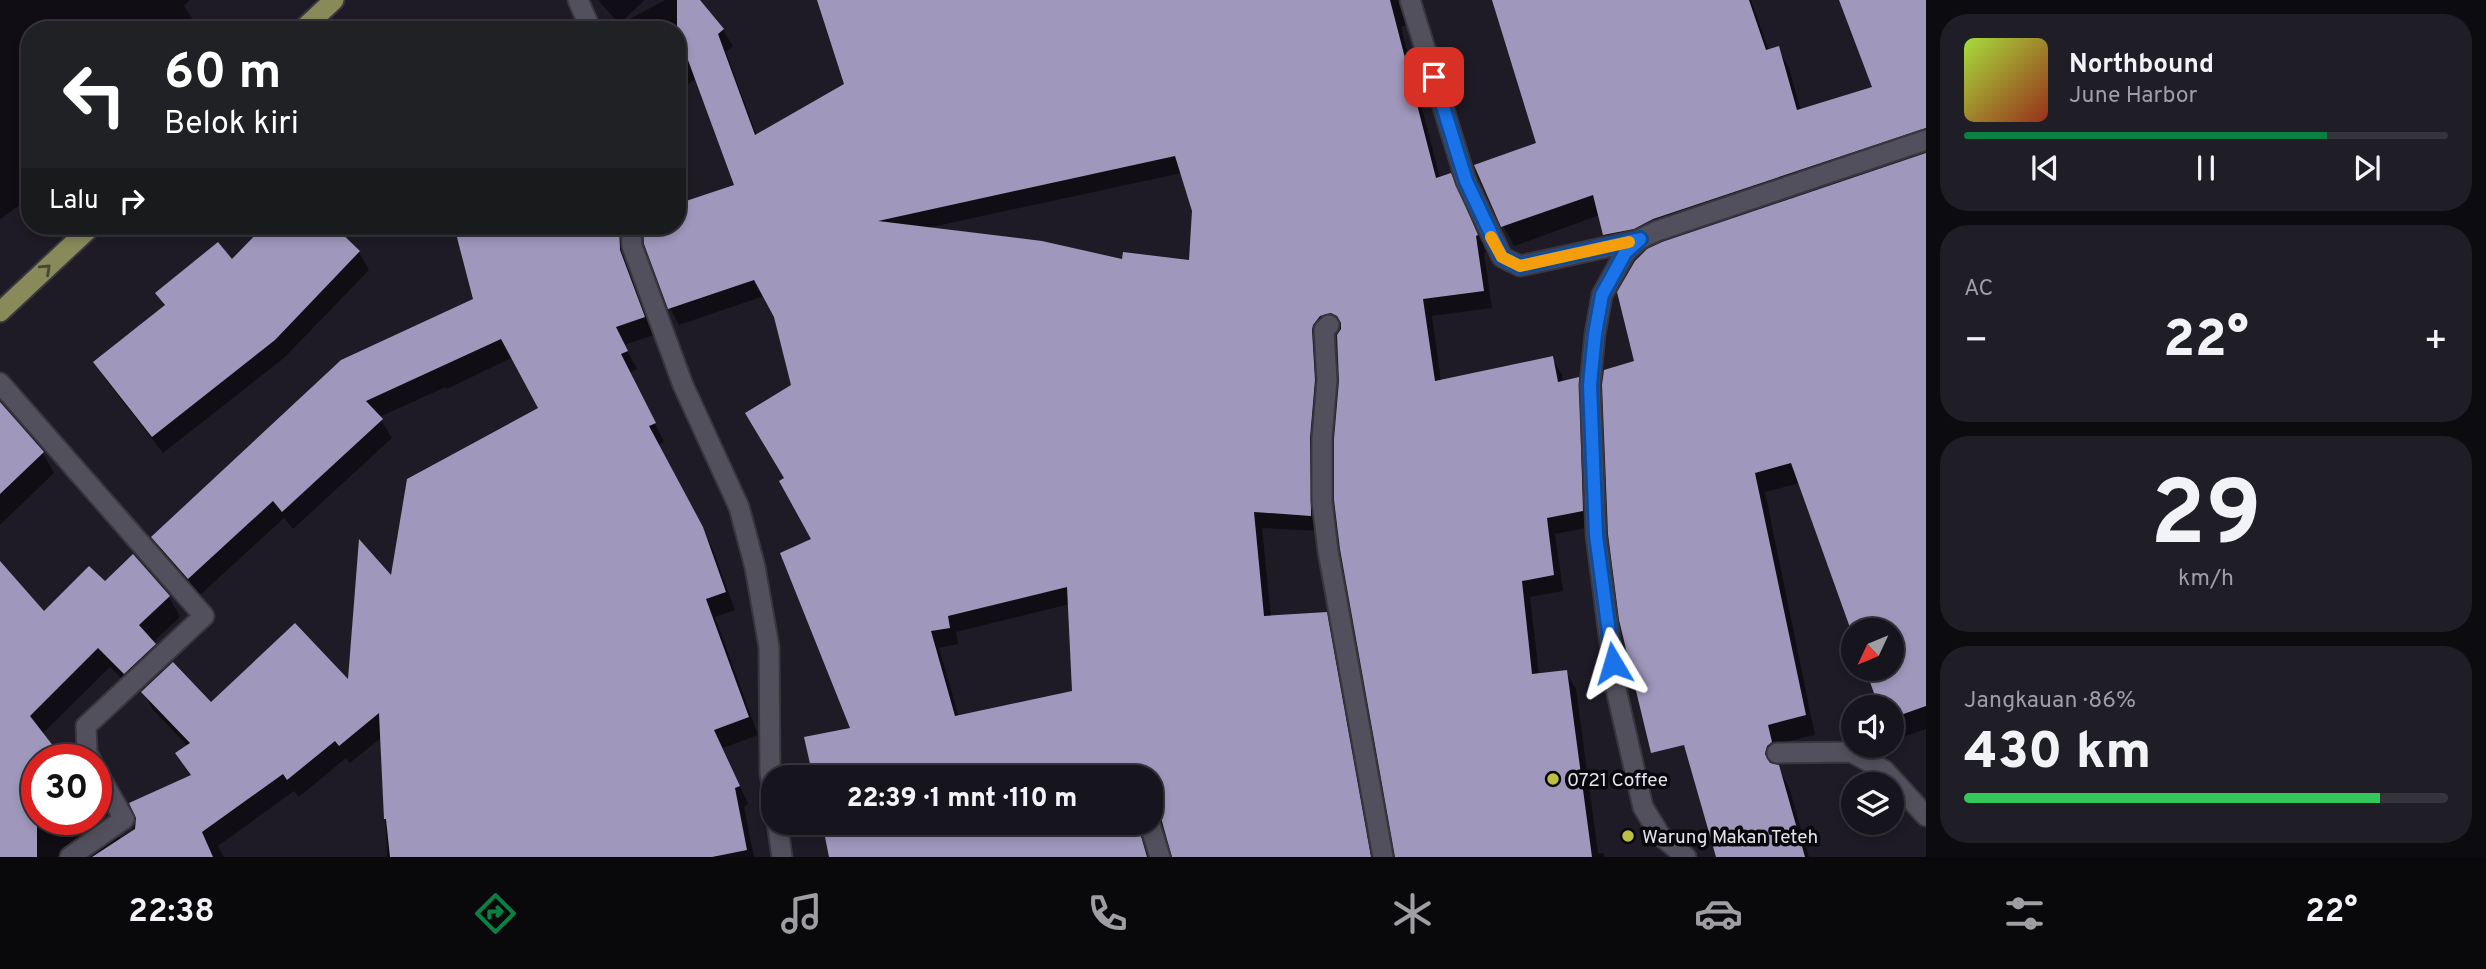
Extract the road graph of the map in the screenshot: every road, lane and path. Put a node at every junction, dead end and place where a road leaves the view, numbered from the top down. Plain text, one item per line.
1 (334, 0) edge
2 (578, 0) edge
3 (1410, 0) edge
4 (312, 21) edge
5 (588, 21) edge
6 (1926, 140) edge
7 (82, 235) edge
8 (631, 235) edge
9 (1640, 239) junction
10 (0, 312) edge
11 (1329, 325) dead end
12 (0, 383) edge
13 (87, 744) edge
14 (1777, 753) dead end
15 (770, 765) edge
16 (112, 798) edge
17 (1926, 816) edge
18 (112, 827) edge
19 (101, 835) edge
20 (779, 835) edge
21 (1153, 835) edge
22 (70, 857) edge
23 (782, 857) edge
24 (1160, 857) edge
25 (1383, 857) edge
26 (1686, 857) edge

1 - 4 main road
2 - 5 street
3 - 9 street
6 - 9 street
10 -> 7 main road
8 - 15 street
9 - 26 street
11 - 25 street
12 - 13 street
14 - 17 street
16 - 18 street
19 - 22 street
20 - 23 street
21 - 24 street

